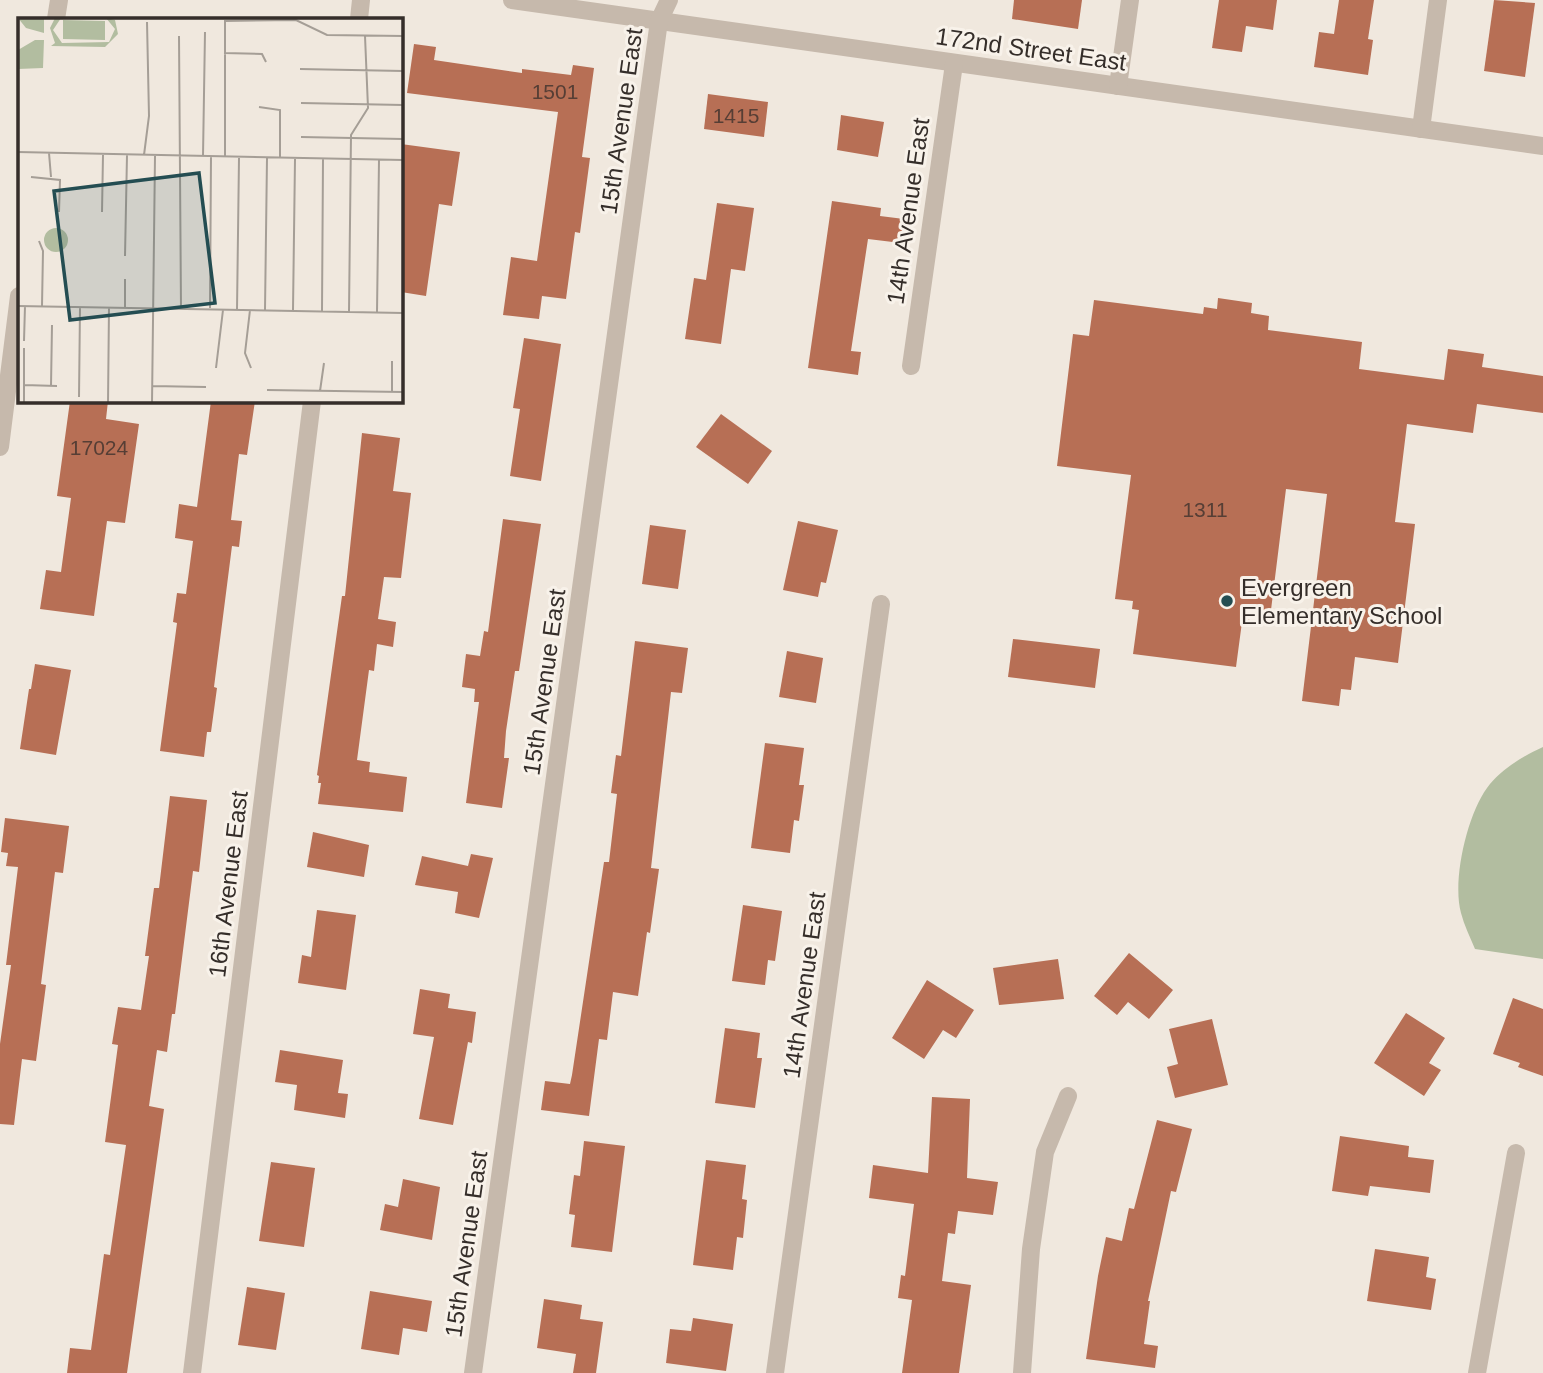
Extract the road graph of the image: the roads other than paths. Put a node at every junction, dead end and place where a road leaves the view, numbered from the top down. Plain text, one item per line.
1 (59, 0) edge
2 (361, 0) edge
3 (512, 0) edge
4 (668, 0) edge
5 (1130, 0) edge
6 (1438, 0) edge
7 (56, 18) edge
8 (359, 18) edge
9 (659, 22) junction
10 (954, 64) junction
11 (1118, 86) junction
12 (1420, 129) junction
13 (1543, 146) edge
14 (18, 304) edge
15 (911, 366) dead end
16 (312, 402) edge
17 (0, 447) edge
18 (881, 604) dead end
19 (1068, 1096) dead end
20 (1516, 1153) dead end
21 (192, 1373) edge
22 (473, 1373) edge
23 (775, 1373) edge
24 (1022, 1373) edge
25 (1478, 1373) edge

1 - 7 street
2 - 8 street
3 - 9 street, 172nd Street East
4 - 9 street, 15th Avenue East
5 - 11 street
6 - 12 street
9 - 10 street, 172nd Street East
9 - 22 street, 15th Avenue East
10 - 11 street, 172nd Street East
10 - 15 street, 14th Avenue East
11 - 12 street, 172nd Street East
12 - 13 street, 172nd Street East
14 - 17 street
16 - 21 street, 16th Avenue East
18 - 23 street, 14th Avenue East
19 - 24 street
20 - 25 street

